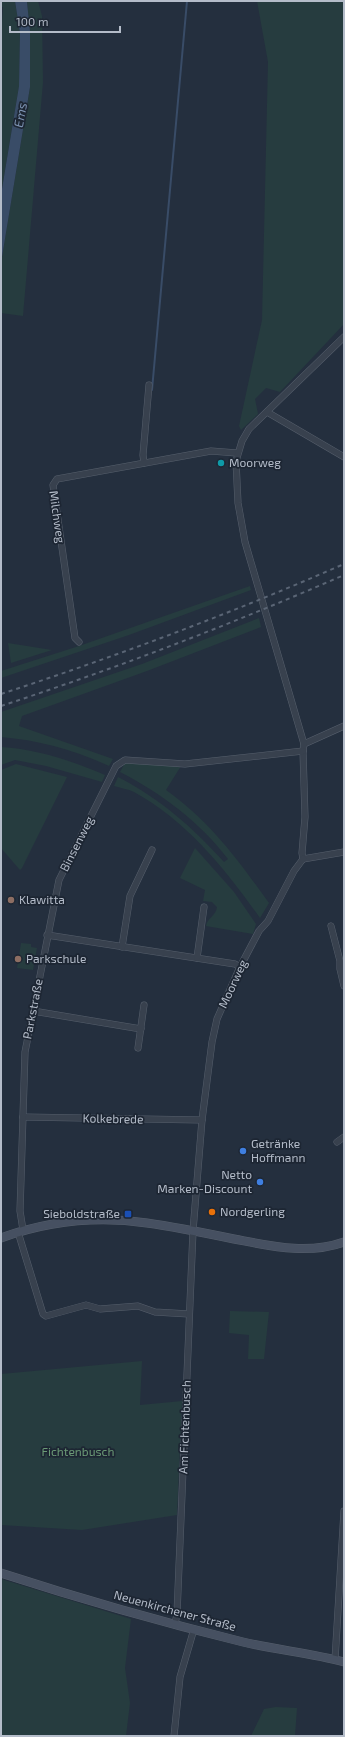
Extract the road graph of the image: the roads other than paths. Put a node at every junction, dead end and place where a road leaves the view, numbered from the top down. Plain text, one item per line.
1 (344, 337) edge
2 (149, 385) dead end
3 (267, 412) junction
4 (237, 452) junction
5 (344, 457) edge
6 (144, 463) junction
7 (79, 642) dead end
8 (344, 726) edge
9 (303, 748) junction
10 (152, 850) dead end
11 (344, 852) edge
12 (303, 859) junction
13 (204, 907) dead end
14 (331, 926) dead end
15 (47, 936) junction
16 (122, 947) junction
17 (197, 958) junction
18 (342, 961) edge
19 (240, 967) junction
20 (344, 986) edge
21 (144, 1005) dead end
22 (33, 1012) junction
23 (141, 1029) junction
24 (138, 1048) dead end
25 (23, 1117) junction
26 (202, 1120) junction
27 (344, 1137) edge
28 (337, 1142) dead end
29 (20, 1231) junction
30 (193, 1231) junction
31 (1, 1238) edge
32 (344, 1242) edge
33 (189, 1314) junction
34 (344, 1511) edge
35 (1, 1573) edge
36 (175, 1624) junction
37 (194, 1629) junction
38 (336, 1660) junction
39 (344, 1662) edge
40 (174, 1736) edge

1 - 3 street
2 - 6 street
3 - 4 street
3 - 5 street
4 - 6 street, Milchweg
4 - 9 street
6 - 7 street, Milchweg
8 - 9 street
9 - 12 street
9 - 15 street, Binsenweg
10 - 16 street
11 - 12 street
12 - 19 street, Moorweg
13 - 17 street
14 - 18 street
15 - 16 street
15 - 22 street, Parkstraße
16 - 17 street
17 - 19 street
18 - 20 street
19 - 26 street, Moorweg
21 - 23 street
22 - 23 street
22 - 25 street, Parkstraße
23 - 24 street
25 - 26 street, Kolkebrede
25 - 29 street, Parkstraße
26 - 30 street, Moorweg
27 - 28 street
29 - 30 main road
29 - 31 main road
29 - 33 street
30 - 32 main road
30 - 33 street, Am Fichtenbusch
33 - 36 street, Am Fichtenbusch
34 - 38 street
35 - 36 main road, Neuenkirchener Straße
36 - 37 main road, Neuenkirchener Straße
37 - 38 main road, Neuenkirchener Straße
37 - 40 street
38 - 39 main road, Neuenkirchener Straße

